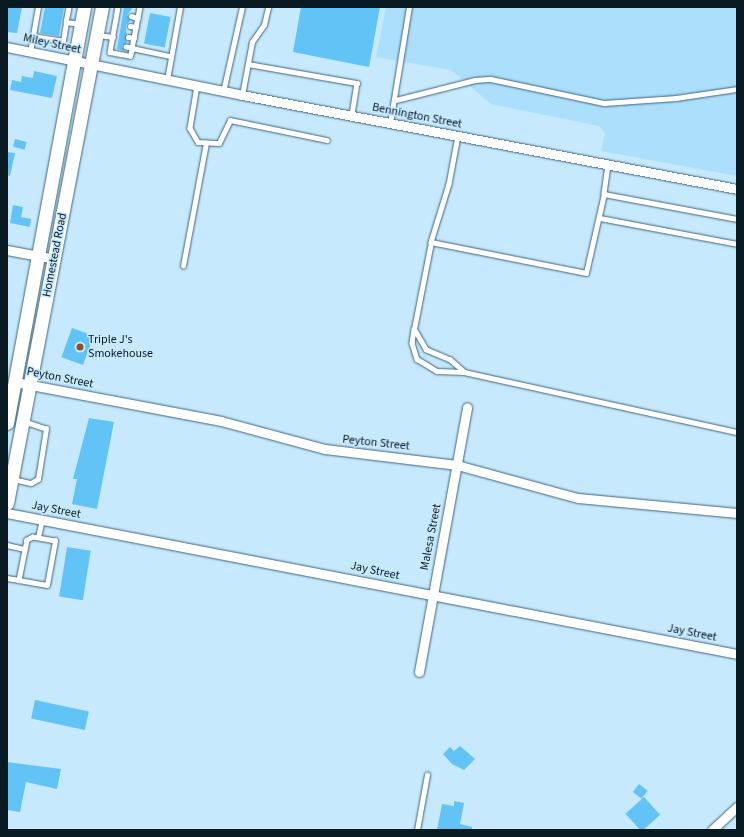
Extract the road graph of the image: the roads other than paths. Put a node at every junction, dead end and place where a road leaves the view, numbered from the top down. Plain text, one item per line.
1 (38, 7) edge
2 (68, 7) edge
3 (84, 7) edge
4 (102, 7) edge
5 (118, 7) edge
6 (140, 7) edge
7 (180, 7) edge
8 (242, 7) edge
9 (268, 7) edge
10 (409, 7) edge
11 (117, 14) junction
12 (123, 15) dead end
13 (132, 16) dead end
14 (138, 18) junction
15 (66, 22) junction
16 (115, 24) junction
17 (81, 25) junction
18 (121, 25) dead end
19 (130, 26) dead end
20 (136, 27) junction
21 (97, 35) junction
22 (119, 35) dead end
23 (33, 36) junction
24 (113, 36) junction
25 (128, 37) dead end
26 (134, 38) junction
27 (111, 44) junction
28 (117, 45) dead end
29 (7, 47) edge
30 (126, 47) dead end
31 (132, 48) junction
32 (30, 52) junction
33 (170, 56) junction
34 (75, 62) junction
35 (248, 64) junction
36 (92, 65) junction
37 (167, 80) junction
38 (197, 86) junction
39 (737, 89) edge
40 (223, 92) junction
41 (242, 95) junction
42 (396, 100) junction
43 (352, 116) junction
44 (390, 123) junction
45 (458, 136) junction
46 (327, 140) dead end
47 (206, 143) junction
48 (608, 164) junction
49 (737, 189) edge
50 (604, 194) junction
51 (600, 218) junction
52 (737, 219) edge
53 (431, 242) junction
54 (737, 244) edge
55 (7, 250) edge
56 (37, 256) junction
57 (55, 259) junction
58 (183, 266) dead end
59 (414, 329) junction
60 (464, 372) junction
61 (15, 382) junction
62 (30, 385) junction
63 (467, 407) dead end
64 (22, 422) junction
65 (7, 423) edge
66 (737, 432) edge
67 (11, 456) edge
68 (457, 465) junction
69 (12, 479) junction
70 (7, 503) edge
71 (7, 512) edge
72 (737, 513) edge
73 (42, 519) junction
74 (38, 537) junction
75 (7, 545) edge
76 (25, 549) junction
77 (7, 578) edge
78 (19, 580) junction
79 (433, 595) junction
80 (737, 654) edge
81 (418, 672) dead end
82 (427, 775) dead end
83 (737, 807) edge
84 (417, 830) edge
85 (712, 830) edge

1 - 23 lane
2 - 15 lane
3 - 17 main road, Homestead Road
4 - 21 main road, Homestead Road
5 - 11 lane
6 - 14 lane
7 - 33 lane
8 - 40 lane
9 - 35 lane
10 - 42 lane
11 - 12 lane
11 - 16 lane
13 - 14 lane
14 - 20 lane
15 - 17 lane
15 - 23 lane
16 - 18 lane
16 - 24 lane
17 - 34 main road, Homestead Road
19 - 20 lane
20 - 26 lane
21 - 24 lane
21 - 36 main road, Homestead Road
22 - 24 lane
23 - 32 lane
24 - 27 lane
25 - 26 lane
26 - 31 lane
27 - 28 lane
27 - 31 lane
29 - 32 street, Miley Street
30 - 31 lane
31 - 33 lane
32 - 34 street, Miley Street
33 - 37 lane
34 - 36 street, Miley Street
34 - 56 main road, Homestead Road
35 - 41 lane
35 - 43 lane
36 - 37 street, Bennington Street
36 - 57 main road, Homestead Road
37 - 38 street, Bennington Street
38 - 40 street, Bennington Street
38 - 47 lane
39 - 42 lane
40 - 41 street, Bennington Street
41 - 43 street, Bennington Street
42 - 44 lane
43 - 44 street, Bennington Street
44 - 45 street, Bennington Street
45 - 48 street, Bennington Street
45 - 53 lane
46 - 47 lane
47 - 58 lane
48 - 49 street, Bennington Street
48 - 50 lane
50 - 51 lane
50 - 52 lane
51 - 53 lane
51 - 54 lane
53 - 59 lane
55 - 56 street
56 - 57 street
56 - 61 main road, Homestead Road
57 - 62 main road, Homestead Road
59 - 60 lane
59 - 60 lane
60 - 66 lane
61 - 62 street, Peyton Street
61 - 65 main road, Homestead Road
62 - 64 main road, Homestead Road
62 - 68 street, Peyton Street
63 - 68 street, Malesa Street
64 - 67 main road, Homestead Road
64 - 69 lane
67 - 69 main road, Homestead Road
68 - 72 street, Peyton Street
68 - 79 street, Malesa Street
69 - 70 main road, Homestead Road
71 - 73 street, Jay Street
73 - 74 lane
73 - 79 street, Jay Street
74 - 76 lane
74 - 78 lane
75 - 76 lane
76 - 78 lane
77 - 78 lane
79 - 80 street, Jay Street
79 - 81 street, Malesa Street
82 - 84 lane
83 - 85 street

